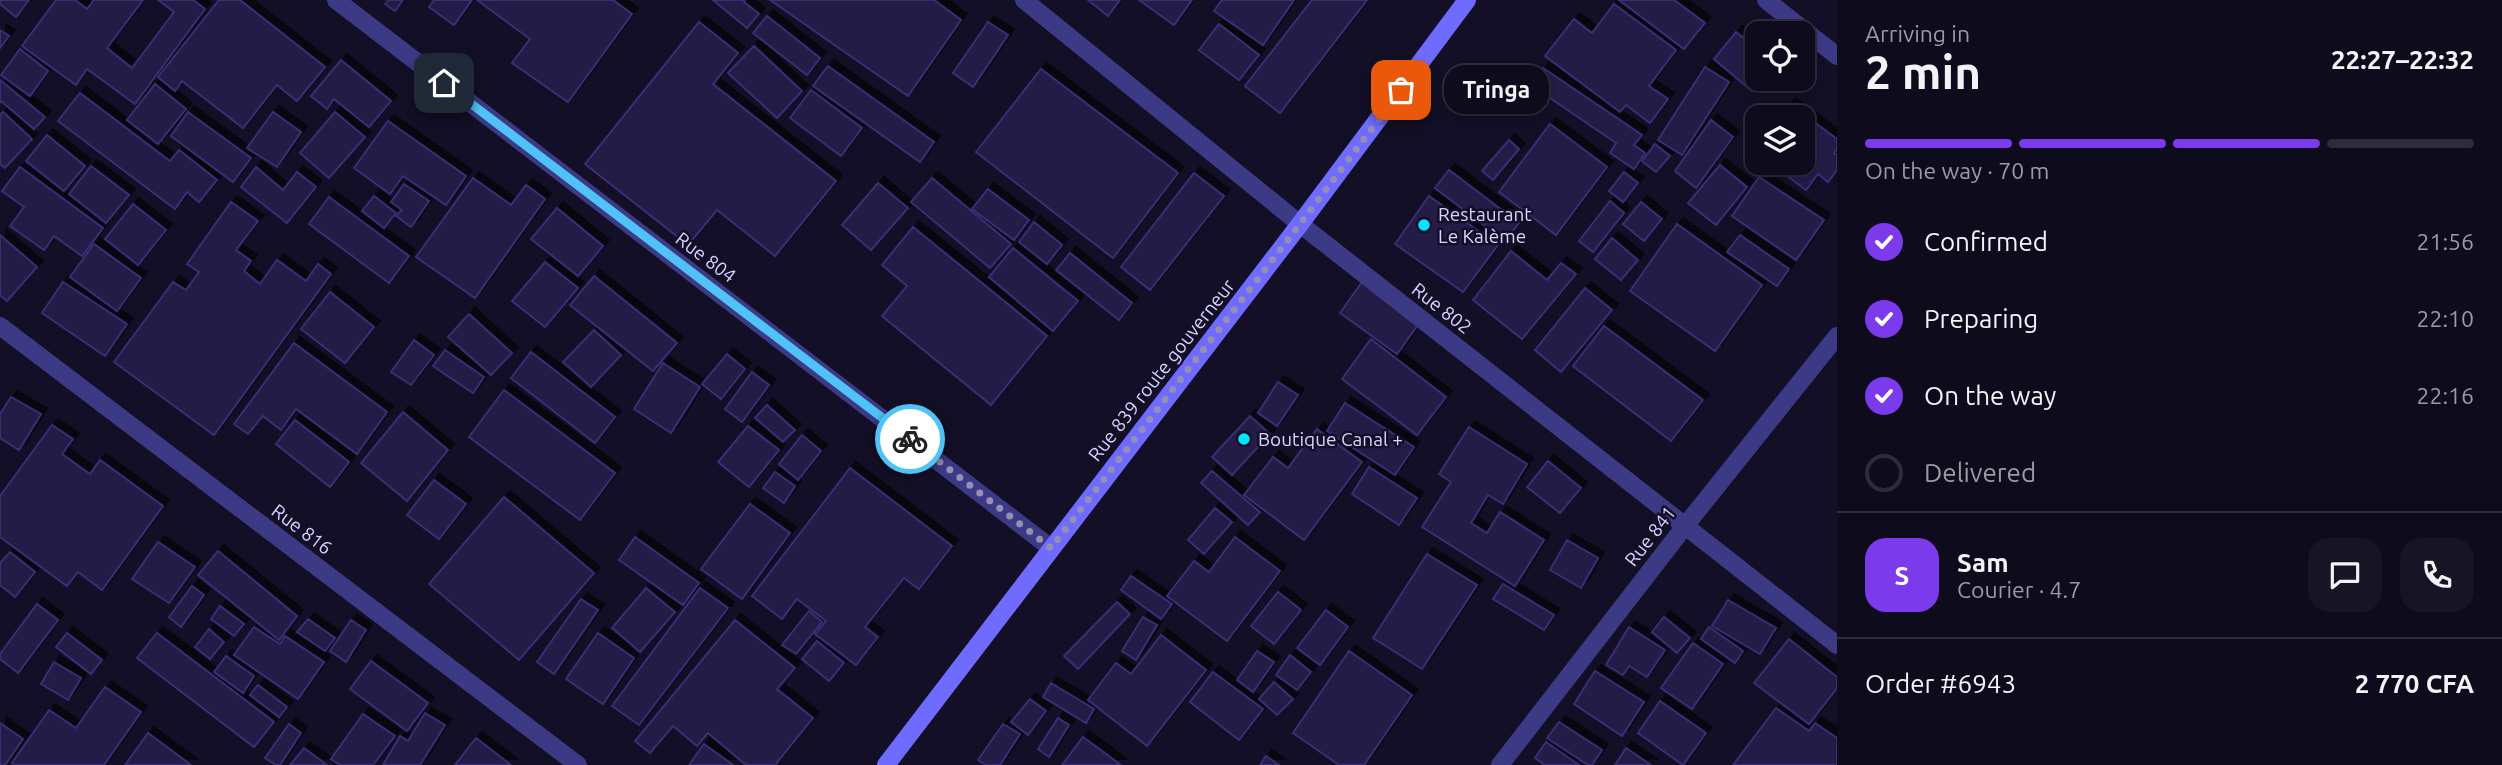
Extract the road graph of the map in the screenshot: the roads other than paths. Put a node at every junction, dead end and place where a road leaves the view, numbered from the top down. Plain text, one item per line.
1 (336, 0) edge
2 (1024, 0) edge
3 (1468, 0) edge
4 (1766, 0) edge
5 (1837, 56) edge
6 (1300, 224) junction
7 (0, 326) edge
8 (1837, 336) edge
9 (1685, 526) junction
10 (1051, 548) junction
11 (1837, 645) edge
12 (578, 765) edge
13 (886, 765) edge
14 (1500, 765) edge

1 - 10 street, Rue 804
2 - 6 street, Rue 802
3 - 6 street, Rue 839 route gouverneur
4 - 5 street
6 - 9 street, Rue 802
6 - 10 street, Rue 839 route gouverneur
7 - 12 street, Rue 816
8 - 9 street, Rue 841
9 - 11 street, Rue 802
9 - 14 street, Rue 841
10 - 13 street, Rue 839 route gouverneur

